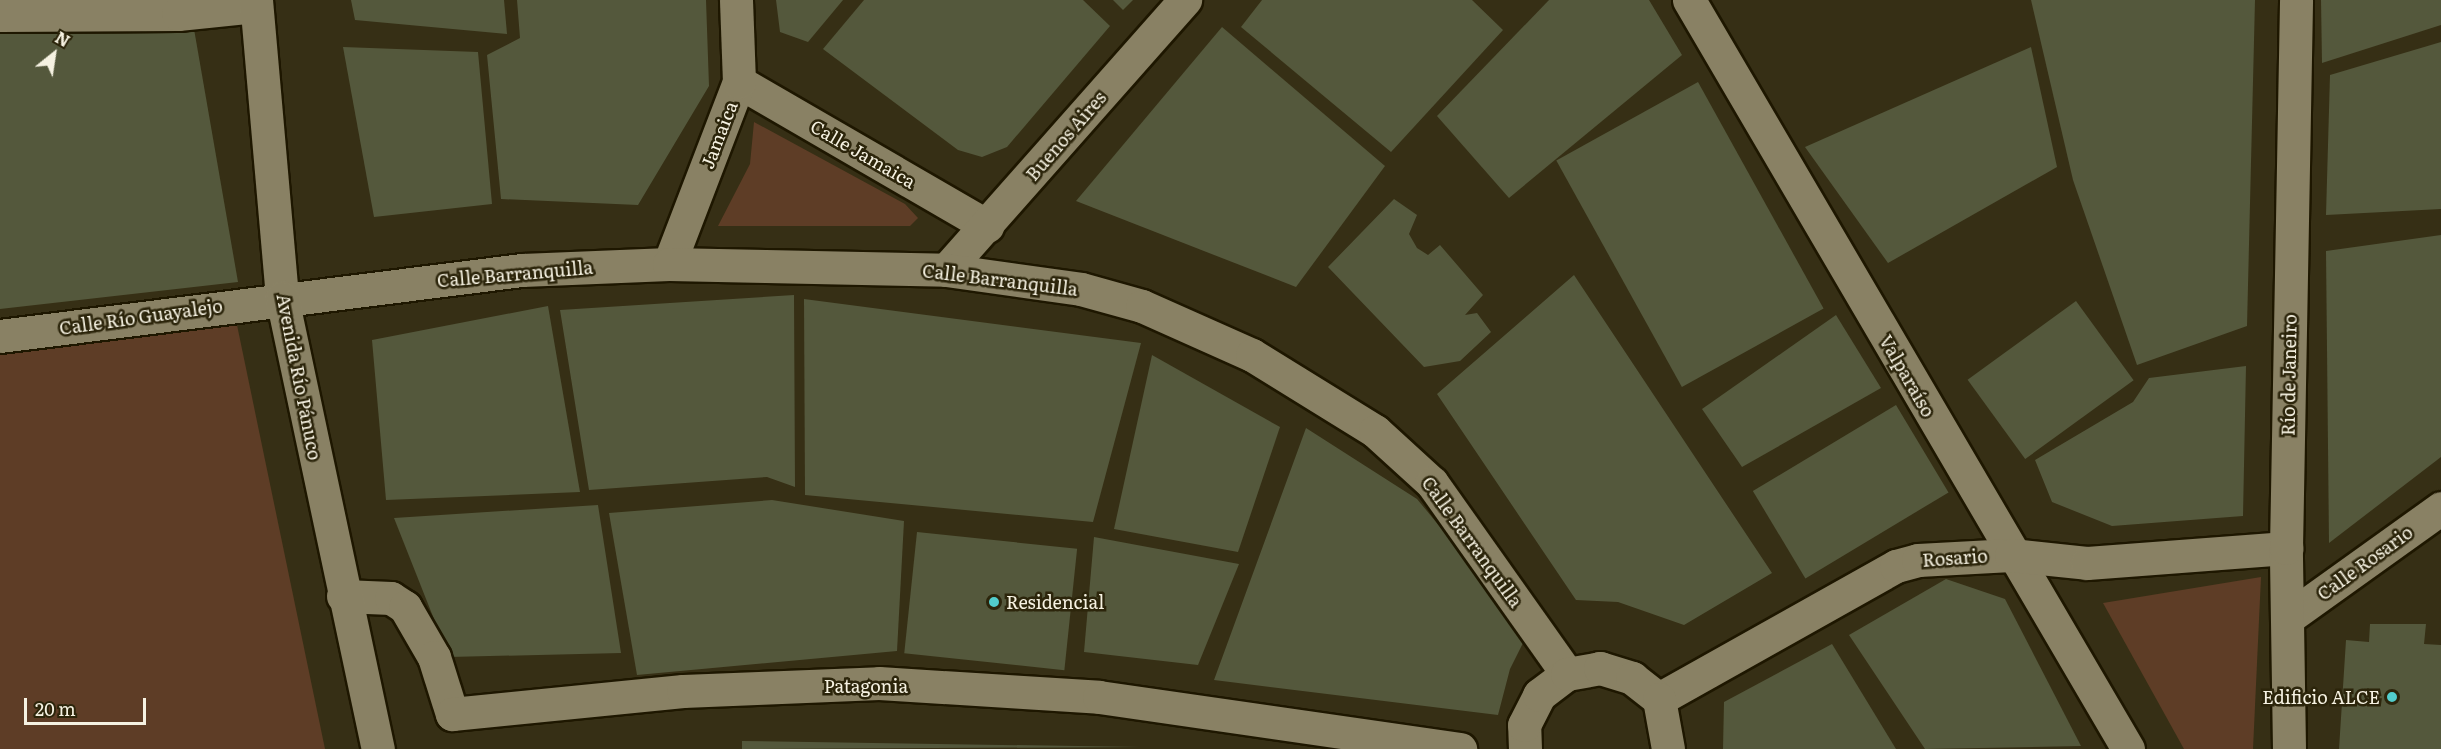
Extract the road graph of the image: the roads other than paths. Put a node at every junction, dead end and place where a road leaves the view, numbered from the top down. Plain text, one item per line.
1 (736, 0) edge
2 (1185, 0) edge
3 (1689, 0) edge
4 (2296, 0) edge
5 (256, 3) edge
6 (0, 15) edge
7 (740, 82) junction
8 (987, 226) junction
9 (669, 264) junction
10 (946, 270) junction
11 (282, 298) junction
12 (0, 336) edge
13 (2441, 508) edge
14 (2286, 548) junction
15 (2011, 555) junction
16 (343, 596) junction
17 (2289, 617) junction
18 (1567, 674) junction
19 (1659, 699) junction
20 (378, 749) edge
21 (1460, 749) edge
22 (1525, 749) edge
23 (1668, 749) edge
24 (2128, 749) edge
25 (2289, 749) edge

1 - 7 street, Jamaica
2 - 8 street, Buenos Aires
3 - 15 street, Valparaíso
4 - 14 street, Río de Janeiro
5 - 6 street
5 - 11 street, Avenida Río Pánuco
7 - 8 street, Calle Jamaica
7 - 9 street, Jamaica
8 - 10 street, Buenos Aires
9 - 10 street, Calle Barranquilla
9 - 11 street, Calle Barranquilla
10 - 18 street, Calle Barranquilla
11 - 12 street, Calle Río Guayalejo
11 - 16 street, Avenida Río Pánuco
13 - 17 street, Calle Rosario
14 - 15 street, Rosario
14 - 17 street, Río de Janeiro
15 - 19 street, Rosario
15 - 24 street, Valparaíso
16 - 20 street, Avenida Río Pánuco
16 - 21 street, Patagonia
17 - 25 street, Río de Janeiro
18 - 19 street
18 - 22 street
19 - 23 street

